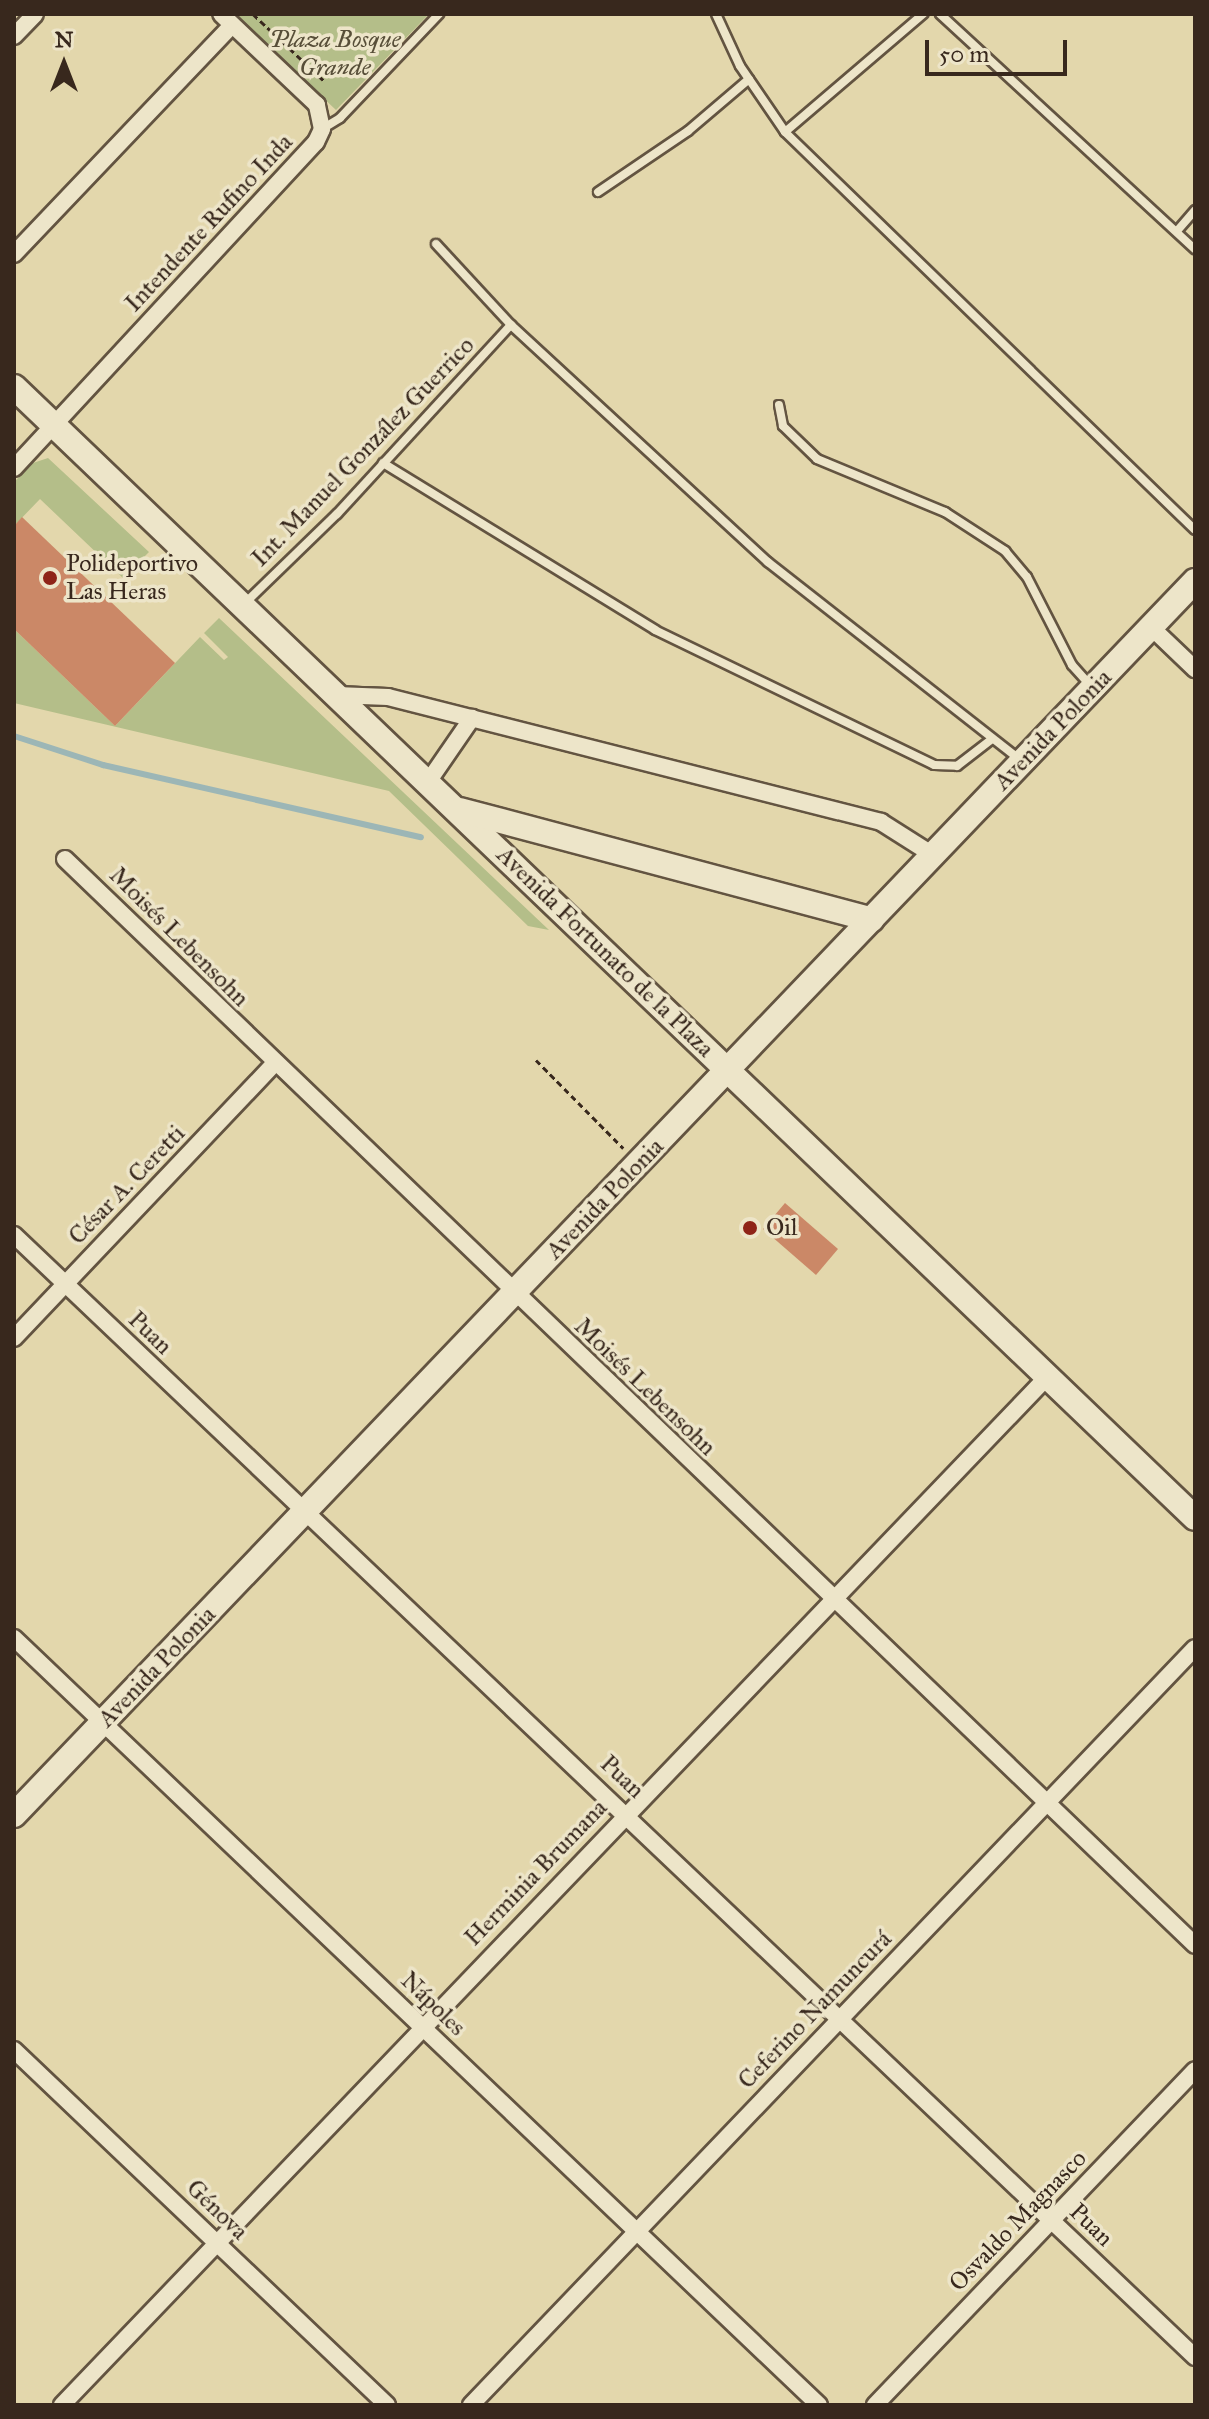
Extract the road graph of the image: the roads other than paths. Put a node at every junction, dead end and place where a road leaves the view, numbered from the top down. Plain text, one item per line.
1 (35, 14) edge
2 (439, 14) edge
3 (716, 14) edge
4 (923, 14) edge
5 (940, 14) edge
6 (226, 19) edge
7 (14, 36) edge
8 (749, 79) junction
9 (322, 129) junction
10 (785, 132) junction
11 (598, 192) dead end
12 (1195, 210) edge
13 (1177, 231) junction
14 (436, 244) dead end
15 (1195, 249) edge
16 (14, 254) edge
17 (511, 325) junction
18 (14, 387) edge
19 (779, 405) dead end
20 (54, 426) junction
21 (383, 463) junction
22 (14, 468) edge
23 (1195, 530) edge
24 (1195, 581) edge
25 (243, 606) junction
26 (1151, 627) junction
27 (1195, 669) edge
28 (1093, 688) junction
29 (336, 695) junction
30 (472, 718) junction
31 (992, 739) junction
32 (1022, 762) junction
33 (428, 782) junction
34 (456, 809) junction
35 (933, 855) junction
36 (65, 859) dead end
37 (872, 920) junction
38 (274, 1064) junction
39 (729, 1070) junction
40 (14, 1235) edge
41 (65, 1285) junction
42 (513, 1295) junction
43 (14, 1338) edge
44 (1047, 1377) junction
45 (304, 1513) junction
46 (1195, 1518) edge
47 (833, 1599) junction
48 (14, 1638) edge
49 (1195, 1648) edge
50 (102, 1723) junction
51 (1047, 1803) junction
52 (626, 1814) junction
53 (14, 1815) edge
54 (1195, 1945) edge
55 (842, 2017) junction
56 (422, 2026) junction
57 (14, 2050) edge
58 (1195, 2070) edge
59 (1052, 2221) junction
60 (637, 2231) junction
61 (215, 2241) junction
62 (1195, 2357) edge
63 (62, 2405) edge
64 (387, 2405) edge
65 (471, 2405) edge
66 (819, 2405) edge
67 (875, 2405) edge

1 - 7 street
2 - 9 lane, Intendente Rufino Inda
3 - 8 lane
4 - 10 lane
5 - 13 lane
6 - 9 street
6 - 16 street
8 - 10 lane
8 - 11 lane
9 - 20 street, Intendente Rufino Inda
10 - 23 lane
12 - 13 lane
13 - 15 lane
14 - 17 lane
17 - 21 lane, Int. Manuel González Guerrico
17 - 31 lane
18 - 20 main road, Avenida Fortunato de la Plaza
19 - 28 lane
20 - 22 street, Intendente Rufino Inda
20 - 25 main road, Avenida Fortunato de la Plaza
21 - 25 lane, Int. Manuel González Guerrico
21 - 31 lane
24 - 26 main road, Avenida Polonia
25 - 29 main road, Avenida Fortunato de la Plaza
26 - 27 street
26 - 28 main road, Avenida Polonia
28 - 32 main road, Avenida Polonia
29 - 30 street
29 - 33 main road, Avenida Fortunato de la Plaza
30 - 33 street
30 - 35 street
31 - 32 lane
32 - 35 main road, Avenida Polonia
33 - 34 main road, Avenida Fortunato de la Plaza
34 - 37 main road
34 - 39 main road, Avenida Fortunato de la Plaza
35 - 37 main road, Avenida Polonia
36 - 38 street, Moisés Lebensohn
37 - 39 main road, Avenida Polonia
38 - 41 street, César A. Ceretti
38 - 42 street, Moisés Lebensohn
39 - 42 main road, Avenida Polonia
39 - 44 main road, Avenida Fortunato de la Plaza
40 - 41 street, Puan
41 - 43 street, César A. Ceretti
41 - 45 street, Puan
42 - 45 main road, Avenida Polonia
42 - 47 street, Moisés Lebensohn
44 - 46 main road, Avenida Fortunato de la Plaza
44 - 47 street, Herminia Brumana
45 - 50 main road, Avenida Polonia
45 - 52 street, Puan
47 - 51 street, Moisés Lebensohn
47 - 52 street, Herminia Brumana
48 - 50 street, Nápoles
49 - 51 street, Ceferino Namuncurá
50 - 53 main road, Avenida Polonia
50 - 56 street, Nápoles
51 - 54 street, Moisés Lebensohn
51 - 55 street, Ceferino Namuncurá
52 - 55 street, Puan
52 - 56 street, Herminia Brumana
55 - 59 street, Puan
55 - 60 street, Ceferino Namuncurá
56 - 60 street, Nápoles
56 - 61 street, Herminia Brumana
57 - 61 street, Génova
58 - 59 street, Osvaldo Magnasco
59 - 62 street, Puan
59 - 67 street, Osvaldo Magnasco
60 - 65 street, Ceferino Namuncurá
60 - 66 street, Nápoles
61 - 63 street, Herminia Brumana
61 - 64 street, Génova

